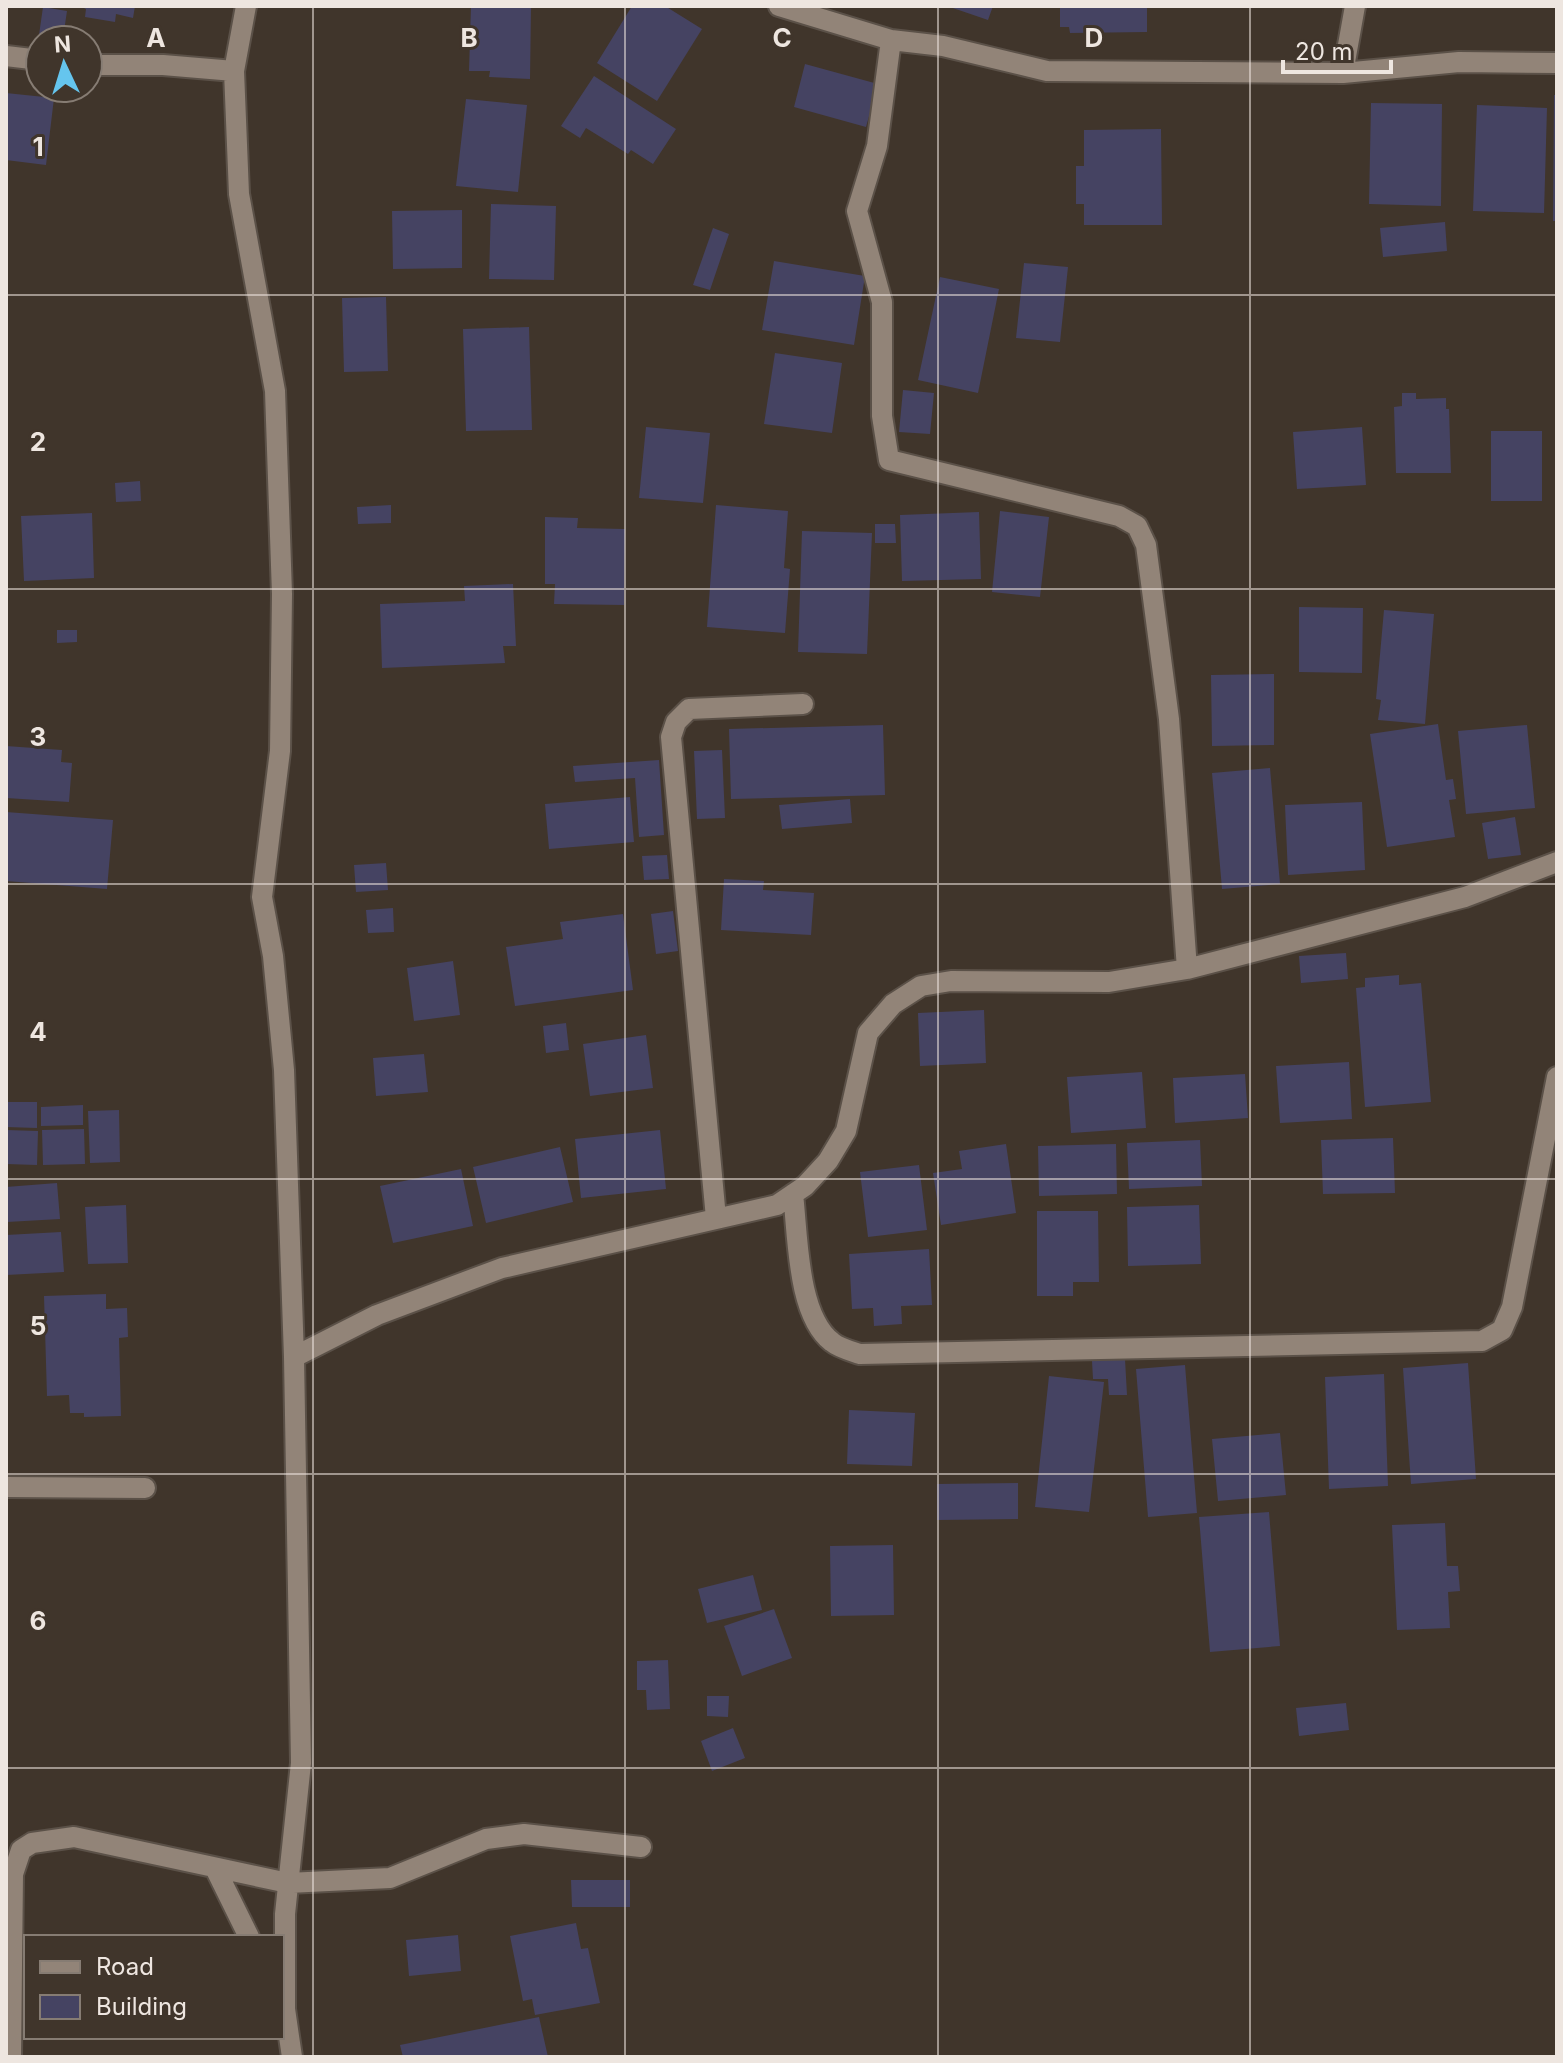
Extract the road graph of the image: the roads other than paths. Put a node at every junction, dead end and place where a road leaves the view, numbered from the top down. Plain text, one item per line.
1 (246, 6) edge
2 (779, 6) edge
3 (1355, 6) edge
4 (817, 11) edge
5 (891, 40) junction
6 (1557, 63) edge
7 (104, 66) edge
8 (234, 71) junction
9 (1343, 73) junction
10 (803, 704) dead end
11 (1556, 869) edge
12 (1187, 969) junction
13 (1557, 1077) edge
14 (793, 1194) junction
15 (716, 1218) junction
16 (294, 1357) junction
17 (6, 1487) edge
18 (145, 1488) dead end
19 (641, 1847) dead end
20 (215, 1868) junction
21 (288, 1883) junction
22 (248, 1935) edge
23 (284, 2006) edge
24 (11, 2057) edge
25 (292, 2057) edge

1 - 8 street
2 - 4 street
3 - 9 street
4 - 5 street
5 - 9 street
5 - 12 street
6 - 9 street
7 - 8 street
8 - 16 street
10 - 15 street
11 - 12 street
12 - 14 street
13 - 14 street
14 - 15 street
15 - 16 street
16 - 21 street
17 - 18 street
19 - 21 street
20 - 21 street
20 - 22 street
20 - 24 street
21 - 23 street
23 - 25 street

